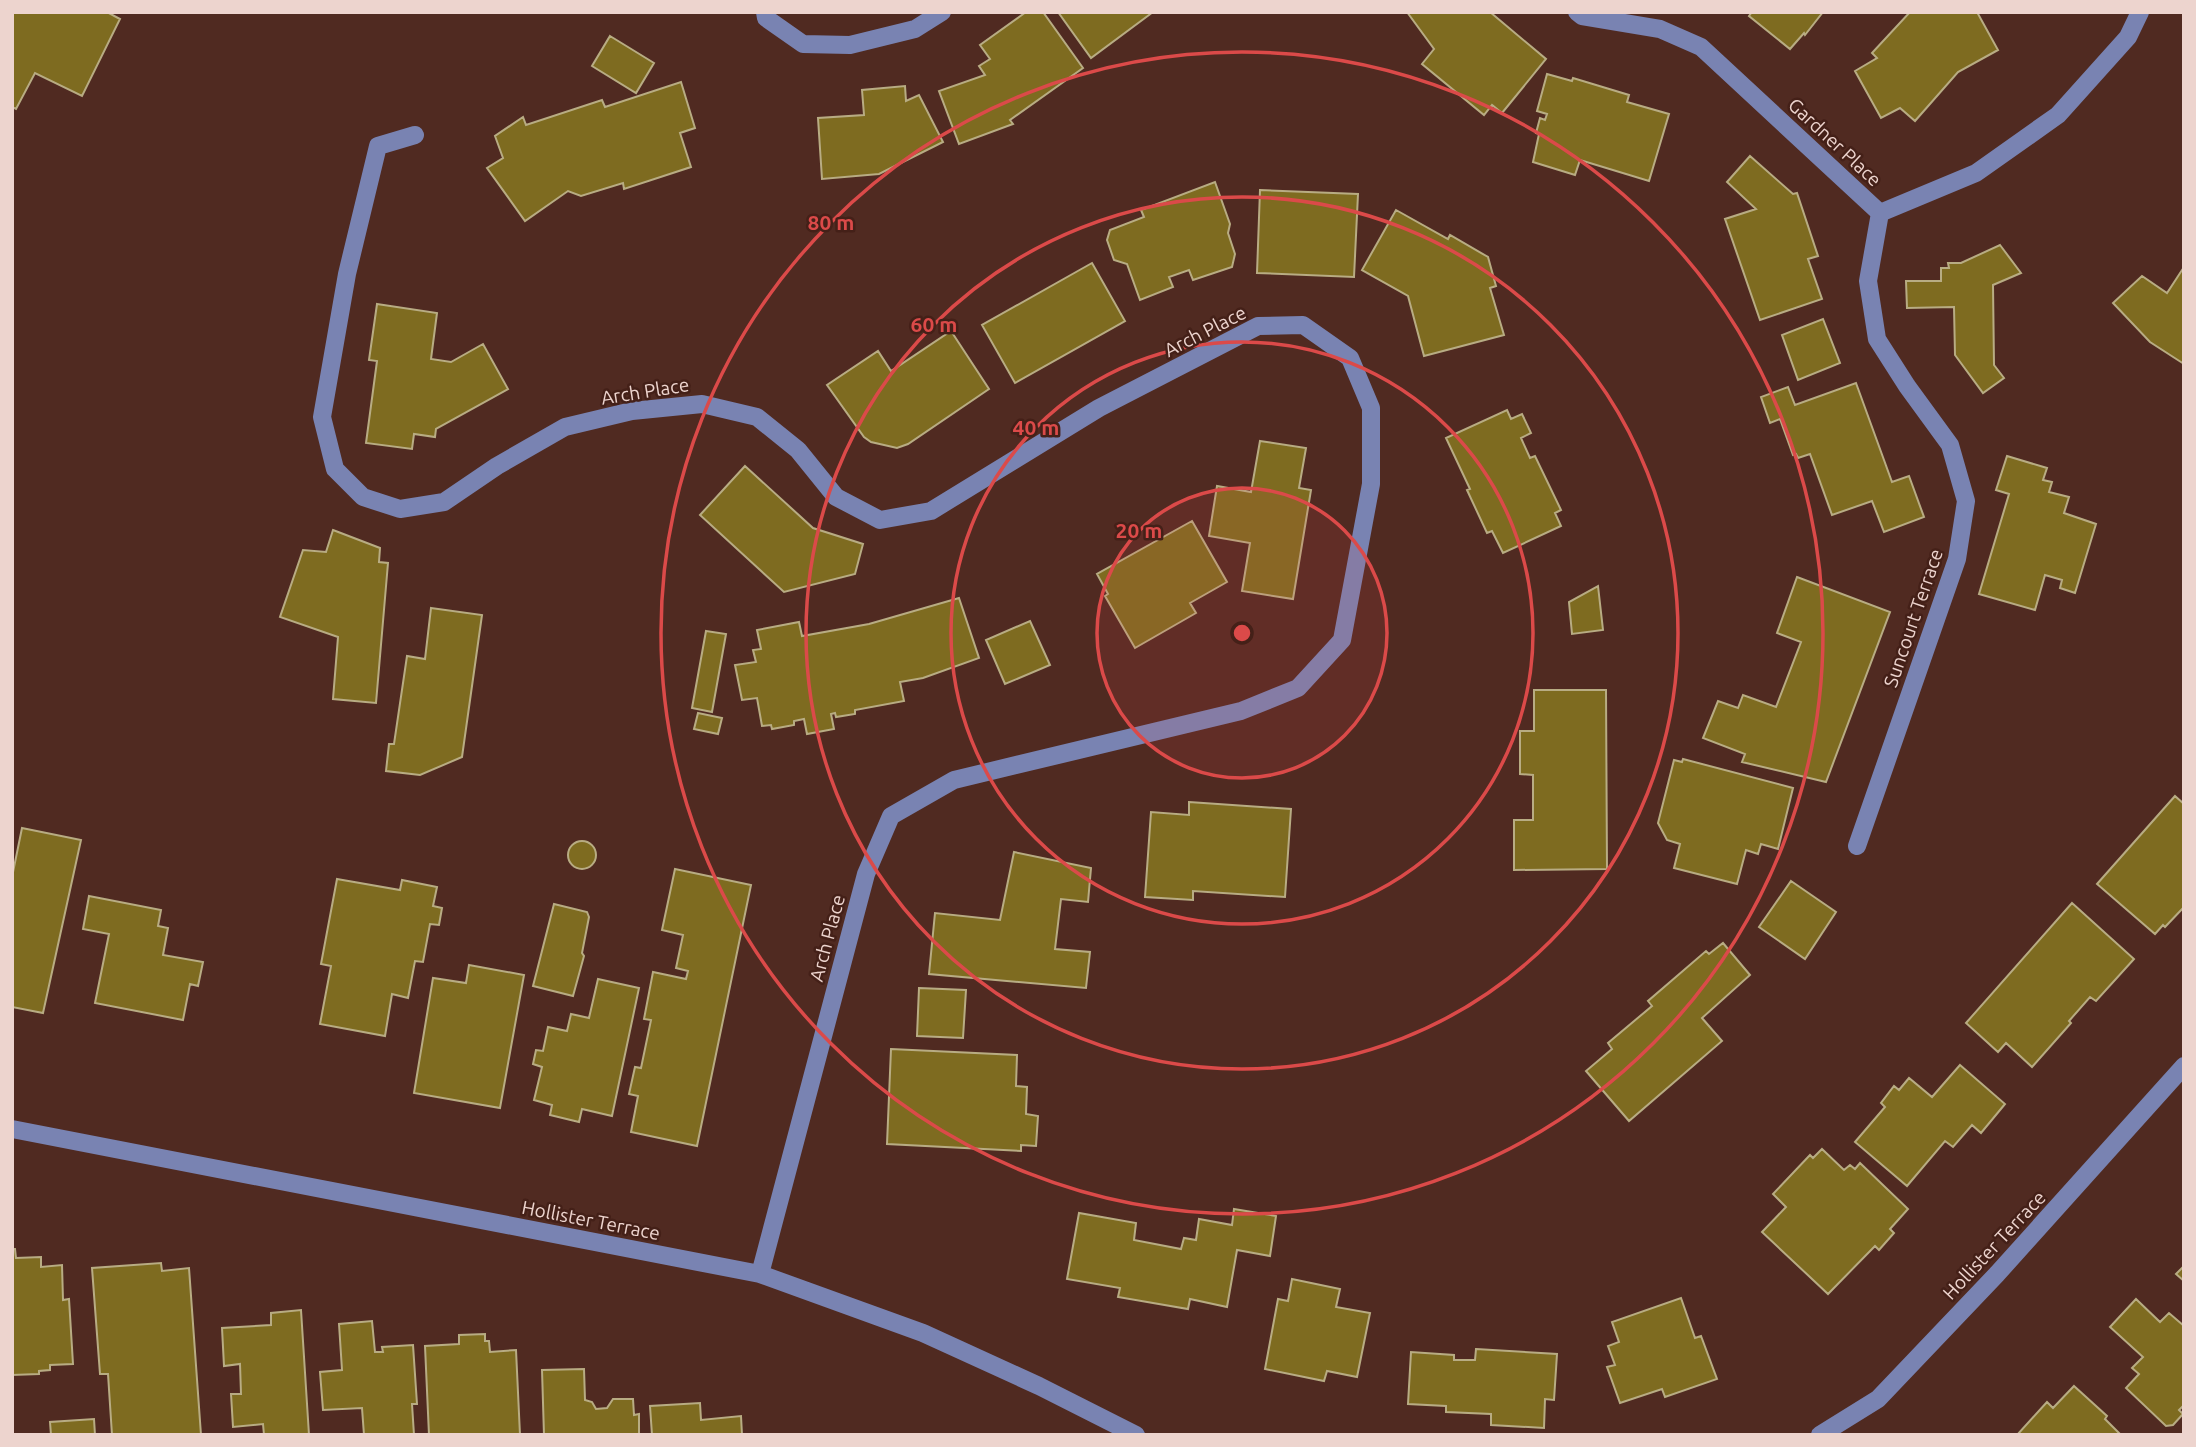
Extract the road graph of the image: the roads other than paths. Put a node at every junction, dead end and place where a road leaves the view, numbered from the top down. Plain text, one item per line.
1 (942, 12) edge
2 (1577, 12) edge
3 (2140, 12) edge
4 (766, 15) edge
5 (415, 135) dead end
6 (1880, 213) junction
7 (1857, 846) dead end
8 (2184, 1066) edge
9 (12, 1129) edge
10 (760, 1274) junction
11 (1136, 1435) edge
12 (1820, 1435) edge

1 - 4 street
2 - 6 street, Gardner Place
3 - 6 street, Gardner Place
5 - 10 street, Arch Place
6 - 7 street, Suncourt Terrace
8 - 12 street, Hollister Terrace
9 - 10 street, Hollister Terrace
10 - 11 street, Hollister Terrace

